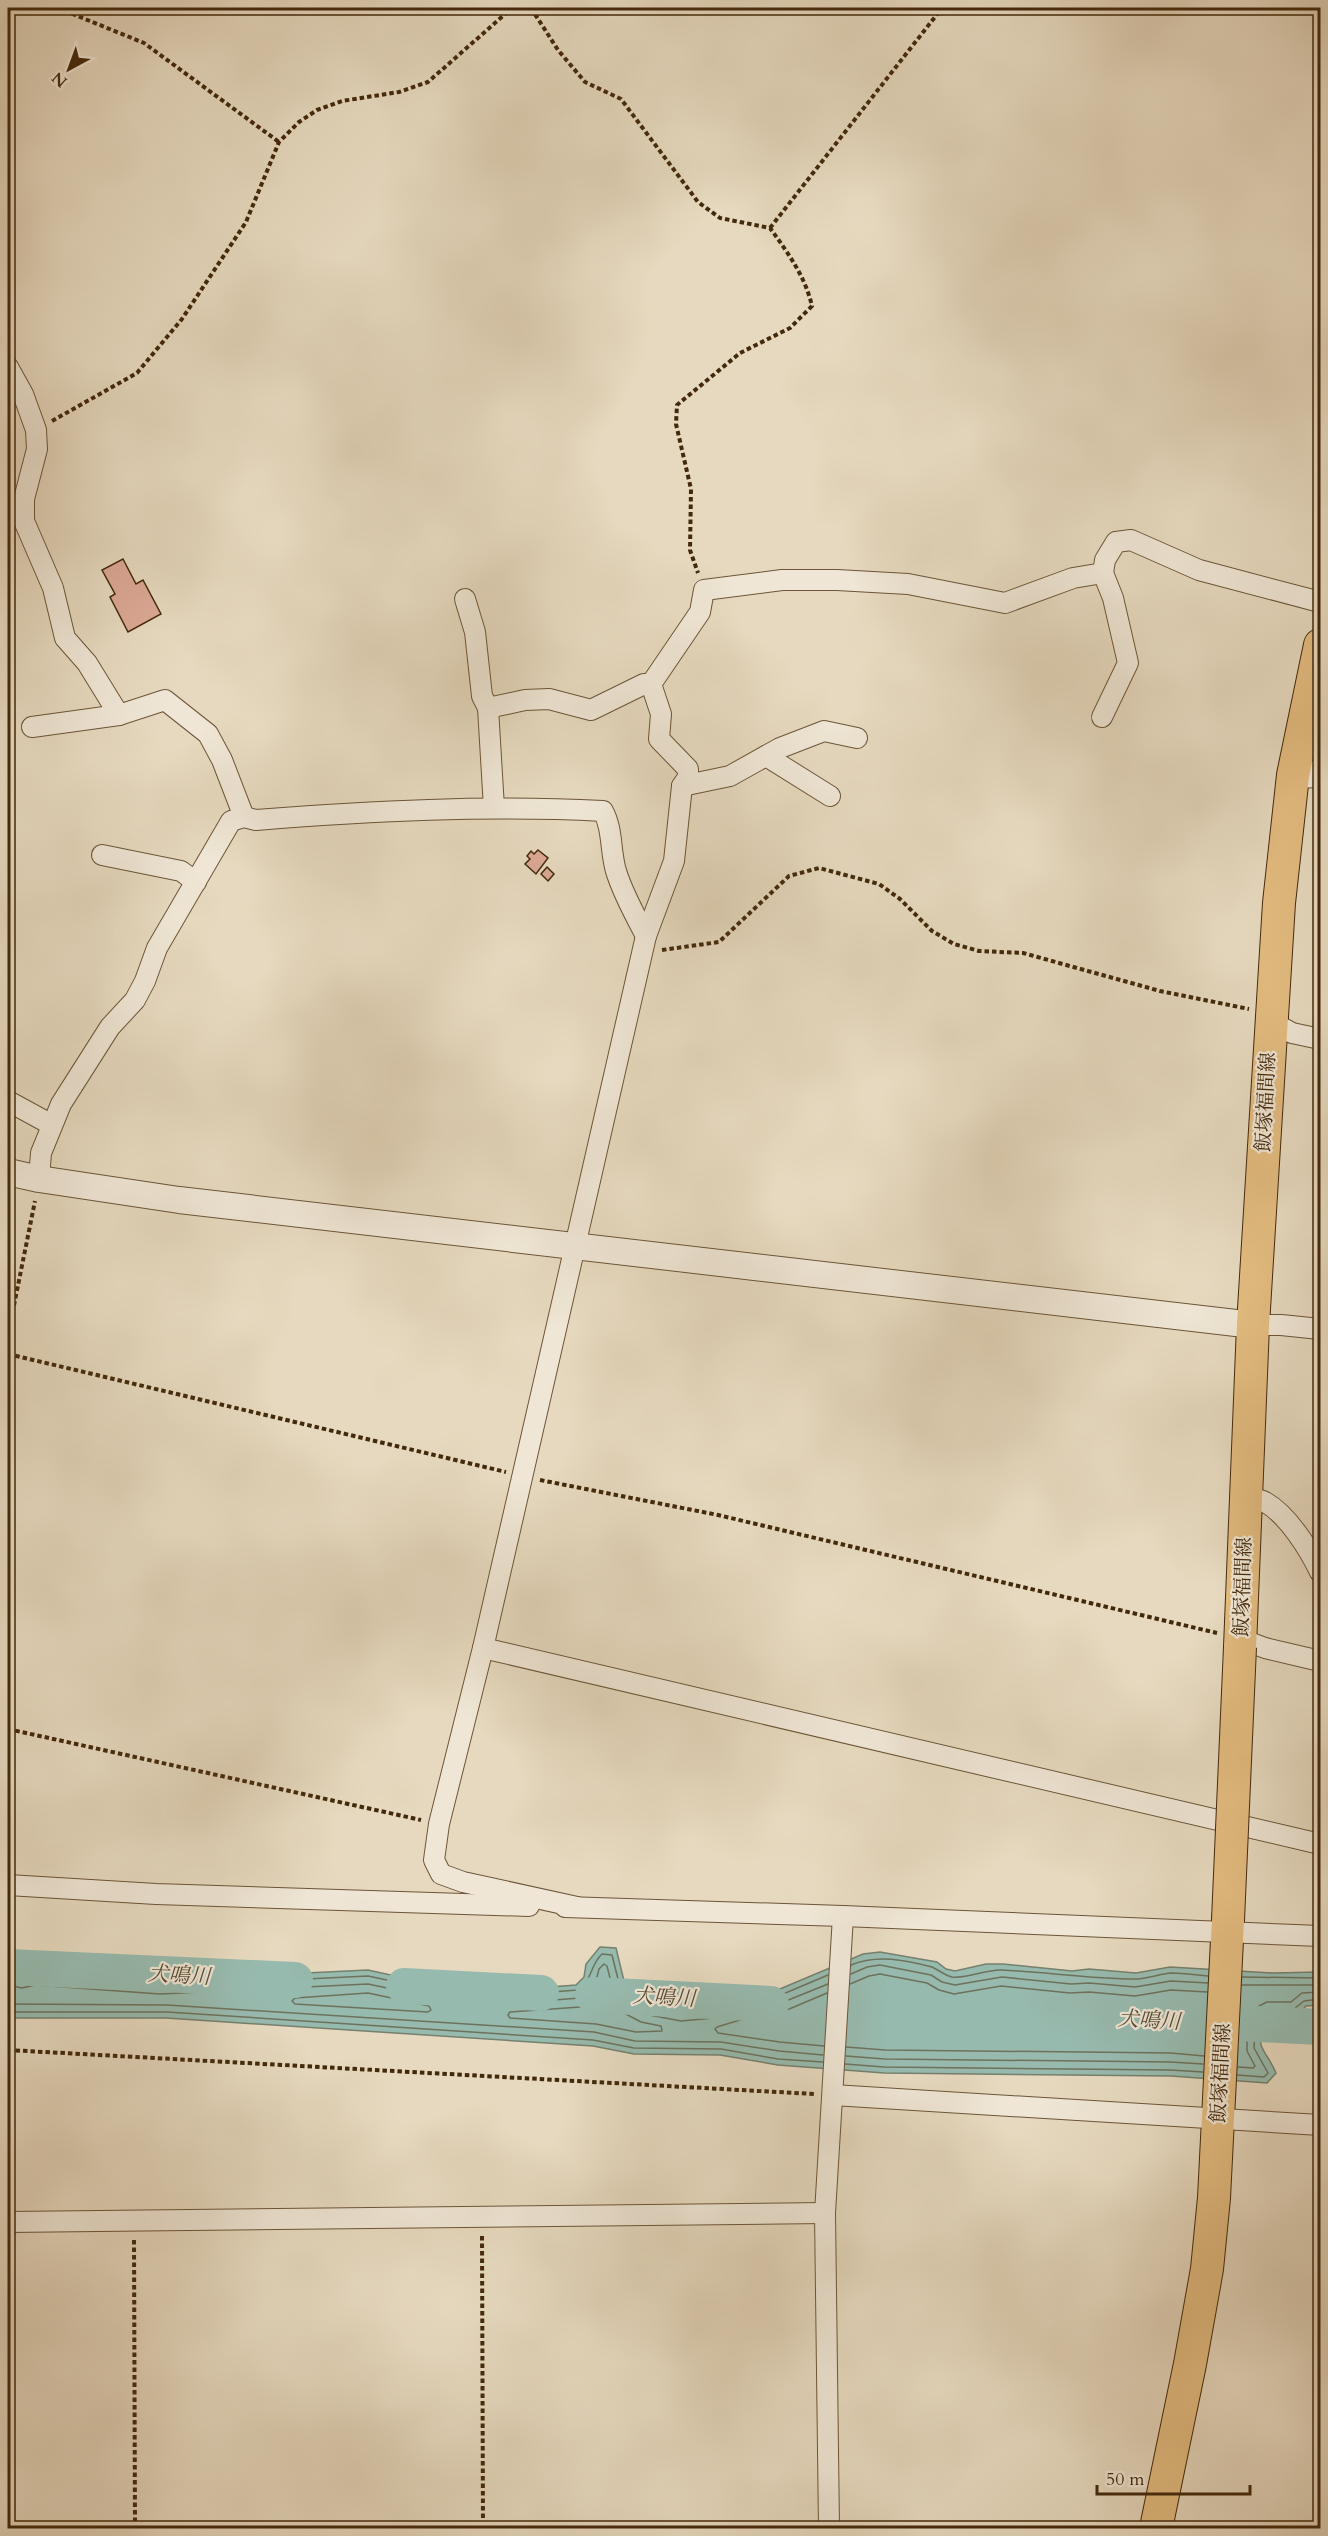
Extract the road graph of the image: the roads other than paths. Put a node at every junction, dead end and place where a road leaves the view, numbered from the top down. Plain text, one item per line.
1 (8, 367) edge
2 (1103, 573) junction
3 (465, 599) dead end
4 (1320, 602) edge
5 (1320, 645) edge
6 (651, 684) junction
7 (488, 708) junction
8 (119, 715) junction
9 (1102, 717) dead end
10 (32, 727) dead end
11 (857, 738) dead end
12 (766, 756) junction
13 (1307, 774) edge
14 (682, 786) junction
15 (830, 796) dead end
16 (494, 808) junction
17 (244, 817) junction
18 (102, 855) dead end
19 (196, 882) junction
20 (644, 945) junction
21 (1270, 1021) junction
22 (1320, 1040) edge
23 (8, 1101) edge
24 (52, 1125) junction
25 (8, 1172) edge
26 (39, 1179) junction
27 (576, 1245) junction
28 (1253, 1325) junction
29 (1320, 1329) edge
30 (1246, 1497) junction
31 (1320, 1572) edge
32 (1240, 1643) junction
33 (483, 1648) junction
34 (1320, 1661) edge
35 (1320, 1844) edge
36 (8, 1885) edge
37 (577, 1907) junction
38 (843, 1916) junction
39 (1227, 1931) junction
40 (1320, 1936) edge
41 (833, 2095) junction
42 (1218, 2114) junction
43 (1320, 2125) edge
44 (825, 2213) junction
45 (8, 2222) edge
46 (829, 2529) edge
47 (1156, 2529) edge

1 - 8 street
2 - 4 street
2 - 6 street
2 - 9 street
3 - 7 street
5 - 13 main road, 飯塚福間線
6 - 7 street
6 - 14 street
7 - 16 street
8 - 10 street
8 - 17 street
11 - 12 street
12 - 14 street
12 - 15 street
13 - 21 main road, 飯塚福間線
14 - 20 street
16 - 17 street
16 - 20 street
17 - 19 street
18 - 19 street
19 - 24 street
20 - 27 street
21 - 22 street
21 - 28 main road, 飯塚福間線
23 - 24 street
24 - 26 street
25 - 26 street
26 - 27 street
27 - 28 street
27 - 33 street
28 - 29 street
28 - 30 main road, 飯塚福間線
30 - 31 street
30 - 32 main road, 飯塚福間線
32 - 34 street
32 - 39 main road, 飯塚福間線, bridge
33 - 35 street
33 - 37 street
36 - 37 street
37 - 38 street
38 - 39 street
38 - 41 street
39 - 40 street
39 - 42 main road, 飯塚福間線
41 - 42 street
41 - 44 street
42 - 43 street
42 - 47 main road, 飯塚福間線
44 - 45 street
44 - 46 street

